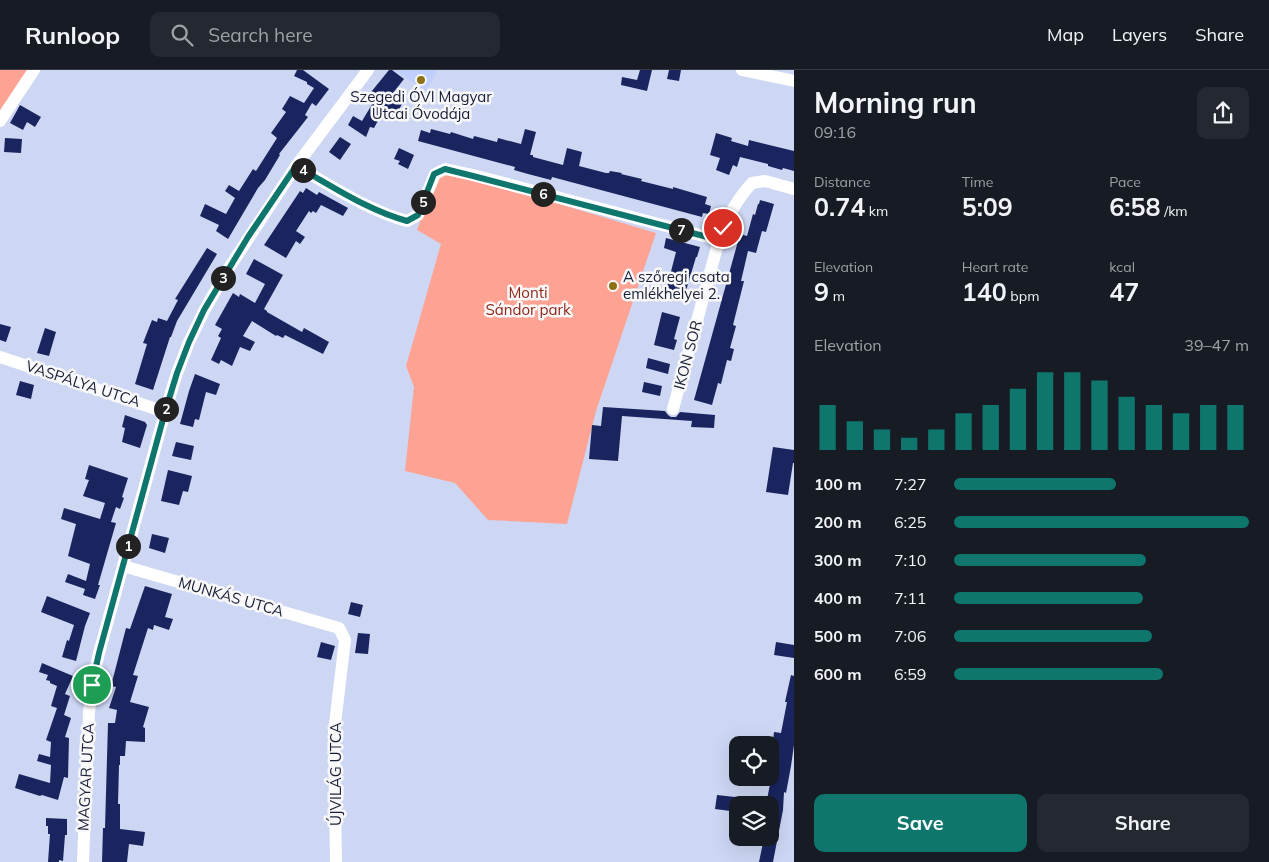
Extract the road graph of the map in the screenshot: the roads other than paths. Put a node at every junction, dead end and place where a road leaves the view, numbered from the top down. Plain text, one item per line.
1 (34, 70) edge
2 (368, 70) edge
3 (742, 70) edge
4 (794, 81) edge
5 (0, 121) edge
6 (296, 166) junction
7 (794, 190) edge
8 (719, 240) junction
9 (0, 357) edge
10 (674, 409) dead end
11 (165, 412) junction
12 (123, 566) junction
13 (340, 628) joint
14 (83, 862) edge
15 (336, 862) edge

1 - 5 street
2 - 6 street, MAGYAR UTCA
3 - 4 street
6 - 8 street
6 - 11 street, MAGYAR UTCA
7 - 8 street, IKON SOR
8 - 10 street, IKON SOR
9 - 11 street, VASPÁLYA UTCA
11 - 12 street, MAGYAR UTCA
12 - 13 street, MUNKÁS UTCA
12 - 14 street, MAGYAR UTCA
13 - 15 street, ÚJVILÁG UTCA

